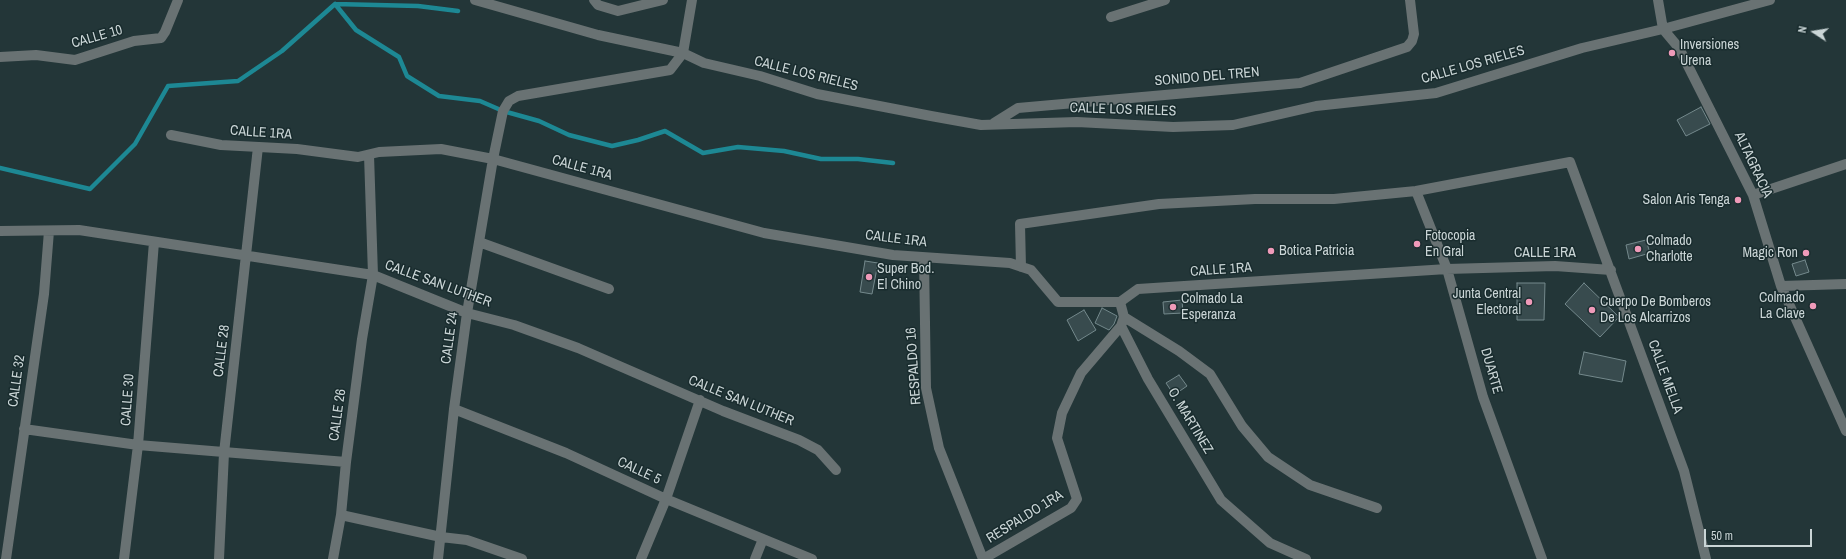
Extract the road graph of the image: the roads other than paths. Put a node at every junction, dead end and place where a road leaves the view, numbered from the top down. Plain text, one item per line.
1 (178, 0) edge
2 (475, 0) edge
3 (594, 0) edge
4 (663, 0) edge
5 (692, 0) edge
6 (1165, 0) edge
7 (1410, 0) edge
8 (1658, 0) edge
9 (1770, 0) edge
10 (1111, 17) dead end
11 (1663, 29) junction
12 (683, 53) junction
13 (0, 57) edge
14 (994, 123) junction
15 (171, 135) dead end
16 (258, 147) junction
17 (369, 155) junction
18 (493, 159) junction
19 (1846, 164) edge
20 (1416, 191) junction
21 (1753, 194) junction
22 (49, 230) junction
23 (0, 231) edge
24 (154, 242) junction
25 (479, 242) junction
26 (247, 256) junction
27 (924, 258) junction
28 (1021, 267) junction
29 (1447, 269) junction
30 (1611, 270) junction
31 (373, 276) junction
32 (1846, 284) edge
33 (1781, 286) junction
34 (609, 289) dead end
35 (1120, 302) junction
36 (467, 313) junction
37 (1122, 321) junction
38 (700, 400) junction
39 (454, 409) junction
40 (24, 429) junction
41 (1846, 431) edge
42 (138, 445) junction
43 (224, 453) junction
44 (346, 462) junction
45 (836, 470) dead end
46 (666, 499) junction
47 (1377, 508) dead end
48 (341, 515) junction
49 (441, 537) junction
50 (763, 539) junction
51 (6, 559) edge
52 (124, 559) edge
53 (219, 559) edge
54 (333, 559) edge
55 (438, 559) edge
56 (522, 559) edge
57 (641, 559) edge
58 (755, 559) edge
59 (812, 559) edge
60 (983, 559) edge
61 (1306, 559) edge
62 (1542, 559) edge
63 (1706, 559) edge

1 - 13 street, CALLE 10
2 - 12 street, CALLE LOS RIELES
3 - 4 street
5 - 12 street
6 - 10 street
7 - 14 street, SONIDO DEL TREN
8 - 11 street
9 - 11 street, CALLE LOS RIELES
11 - 14 street, CALLE LOS RIELES
11 - 21 street, ALTAGRACIA
12 - 14 street, CALLE LOS RIELES
12 - 18 street, CALLE 24
15 - 16 street, CALLE 1RA
16 - 17 street, CALLE 1RA
16 - 26 street, CALLE 28
17 - 18 street, CALLE 1RA
17 - 31 street, CALLE 26
18 - 25 street, CALLE 24
18 - 27 street, CALLE 1RA
19 - 21 street
20 - 28 street
20 - 29 street, DUARTE
20 - 30 street, CALLE MELLA
21 - 33 street, ALTAGRACIA
22 - 23 street, CALLE SAN LUTHER
22 - 24 street, CALLE SAN LUTHER
22 - 40 street, CALLE 32
24 - 26 street, CALLE SAN LUTHER
24 - 42 street, CALLE 30
25 - 34 street
25 - 36 street, CALLE 24
26 - 31 street, CALLE SAN LUTHER
26 - 43 street, CALLE 28
27 - 28 street, CALLE 1RA
27 - 60 street, RESPALDO 16
28 - 35 street, CALLE 1RA
29 - 30 street, CALLE 1RA
29 - 35 street, CALLE 1RA
29 - 62 street, DUARTE
30 - 63 street, CALLE MELLA
31 - 36 street, CALLE SAN LUTHER
31 - 44 street, CALLE 26
32 - 33 street
33 - 41 street, ALTAGRACIA
35 - 37 street
36 - 38 street, CALLE SAN LUTHER
36 - 39 street, CALLE 24
37 - 47 street
37 - 60 street, RESPALDO 1RA
37 - 61 street, O. MARTINEZ
38 - 45 street, CALLE SAN LUTHER
38 - 46 street
39 - 46 street, CALLE 5
39 - 49 street, CALLE 24
40 - 42 street
40 - 51 street, CALLE 32
42 - 43 street
42 - 52 street, CALLE 30
43 - 44 street
43 - 53 street, CALLE 28
44 - 48 street, CALLE 26
46 - 50 street, CALLE 5
46 - 57 street
48 - 49 street
48 - 54 street, CALLE 26
49 - 55 street, CALLE 24
49 - 56 street
50 - 58 street
50 - 59 street, CALLE 5

